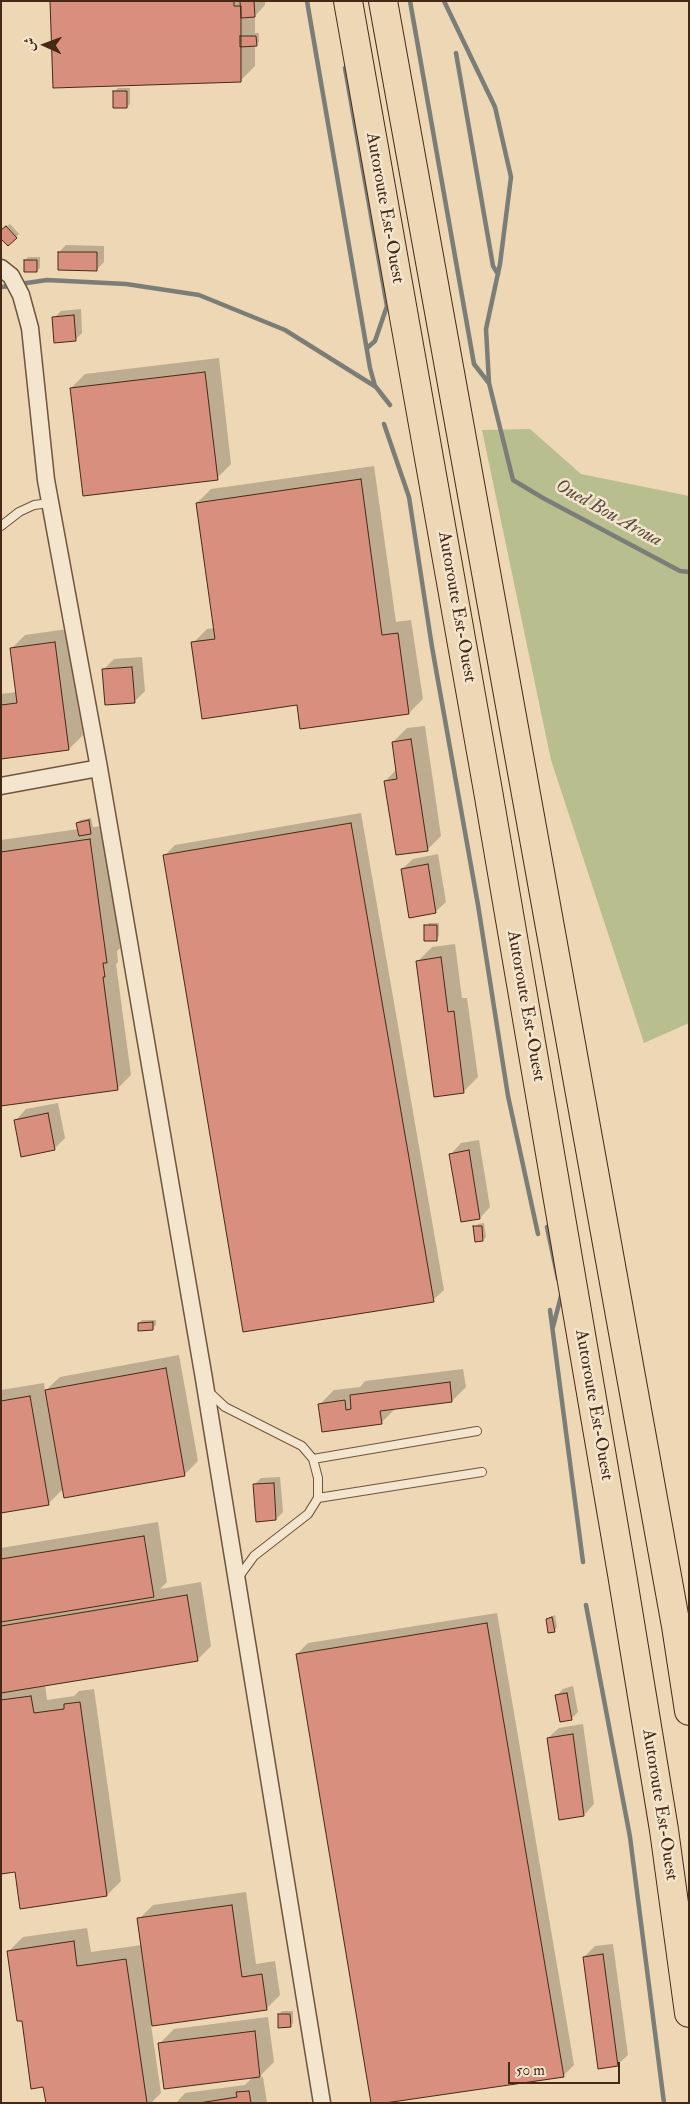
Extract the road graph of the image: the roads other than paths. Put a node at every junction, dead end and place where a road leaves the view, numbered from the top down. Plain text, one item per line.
1 (348, 1) edge
2 (383, 1) edge
3 (6, 272) edge
4 (50, 503) junction
5 (1, 526) edge
6 (99, 768) junction
7 (1, 786) edge
8 (206, 1390) junction
9 (477, 1431) dead end
10 (313, 1459) junction
11 (482, 1472) dead end
12 (318, 1498) junction
13 (237, 1579) junction
14 (689, 1711) edge
15 (689, 2013) edge
16 (322, 2103) edge

1 - 15 highway, Autoroute Est-Ouest
2 - 14 highway, Autoroute Est-Ouest
3 - 4 street
4 - 5 lane
4 - 6 street
6 - 7 street
6 - 8 street
8 - 10 lane
8 - 13 street
9 - 10 lane
10 - 12 lane
11 - 12 lane
12 - 13 lane
13 - 16 street

